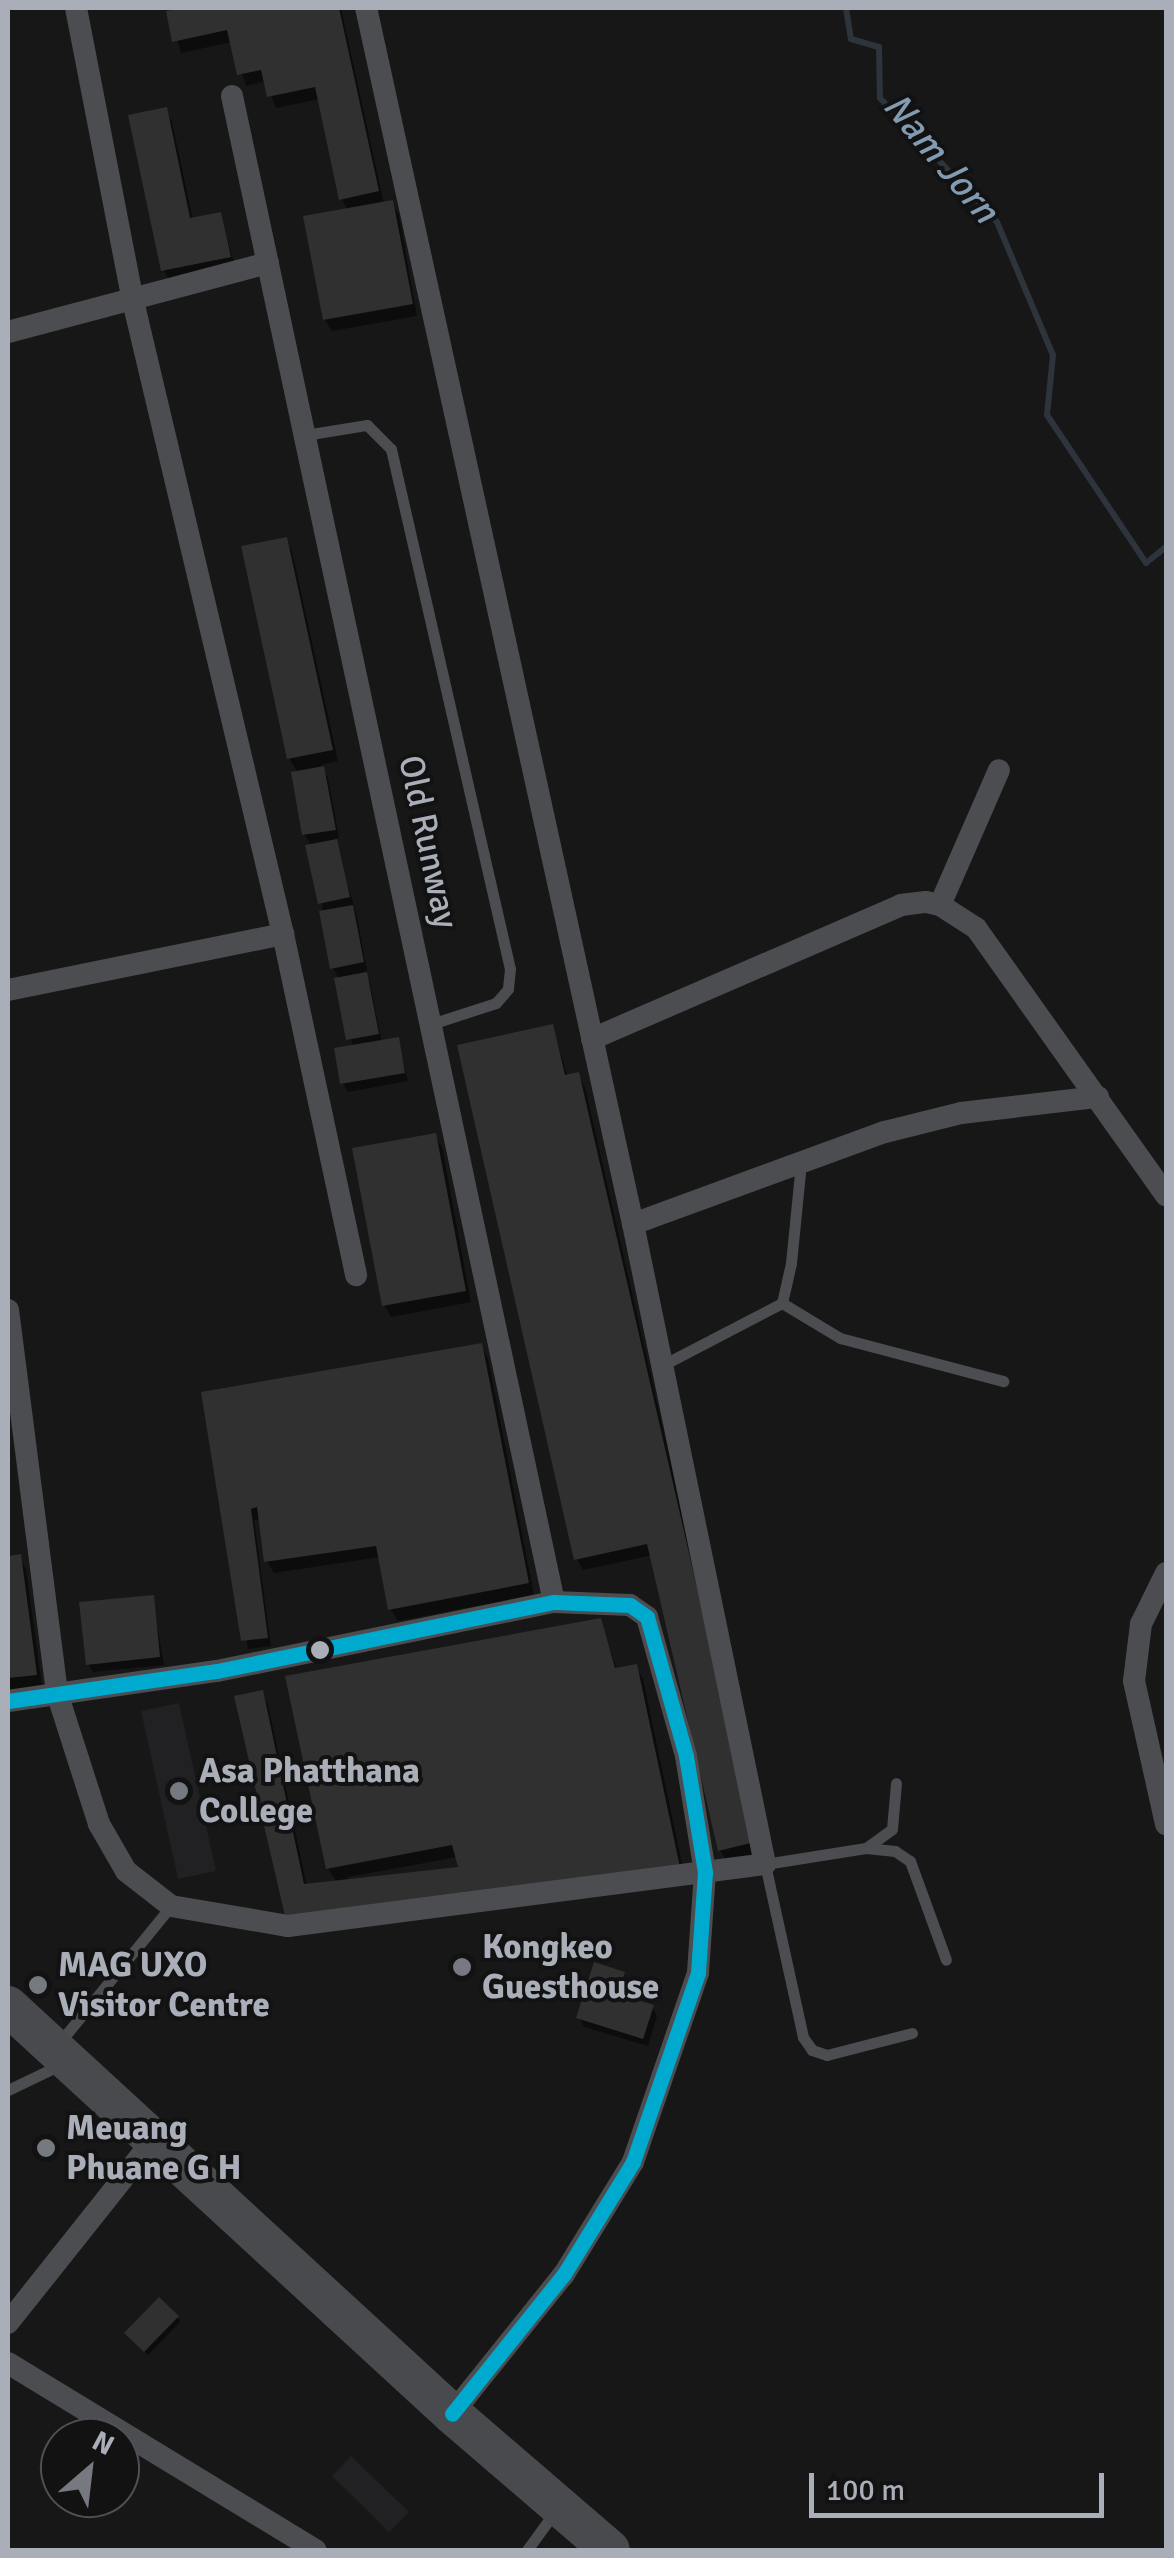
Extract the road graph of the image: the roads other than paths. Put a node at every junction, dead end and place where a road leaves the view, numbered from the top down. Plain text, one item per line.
1 (76, 8) edge
2 (366, 8) edge
3 (232, 96) dead end
4 (268, 263) junction
5 (133, 301) junction
6 (8, 332) edge
7 (305, 435) junction
8 (999, 770) dead end
9 (940, 905) junction
10 (283, 934) junction
11 (8, 990) edge
12 (431, 1024) junction
13 (592, 1038) junction
14 (1098, 1097) junction
15 (801, 1160) junction
16 (1166, 1195) edge
17 (633, 1224) junction
18 (356, 1275) dead end
19 (782, 1303) junction
20 (8, 1310) edge
21 (659, 1367) junction
22 (1003, 1382) dead end
23 (1166, 1573) edge
24 (554, 1602) junction
25 (56, 1693) junction
26 (8, 1701) edge
27 (896, 1783) dead end
28 (1166, 1824) edge
29 (866, 1848) junction
30 (765, 1864) junction
31 (706, 1872) junction
32 (172, 1906) junction
33 (946, 1960) dead end
34 (8, 2006) edge
35 (912, 2033) dead end
36 (60, 2056) junction
37 (8, 2090) edge
38 (152, 2142) junction
39 (8, 2323) edge
40 (8, 2363) edge
41 (452, 2414) junction
42 (559, 2506) junction
43 (316, 2550) edge
44 (527, 2550) edge
45 (610, 2550) edge

1 - 5 street
2 - 13 street
3 - 4 street, Old Runway
4 - 5 street
4 - 7 street, Old Runway
5 - 6 street
5 - 10 street
7 - 12 street, Old Runway
7 - 12 lane
8 - 9 street
9 - 13 street
9 - 14 street
10 - 11 street
10 - 18 street
12 - 24 street, Old Runway
13 - 17 street
14 - 15 street
14 - 16 street
15 - 17 street
15 - 19 lane
17 - 21 street
19 - 21 lane
19 - 22 lane
20 - 25 street
21 - 30 street
23 - 28 street
24 - 25 street
24 - 31 street
25 - 26 street
25 - 32 street
27 - 29 lane
29 - 30 lane
29 - 33 lane
30 - 31 street
30 - 35 lane
31 - 32 street
31 - 41 street
32 - 36 lane
34 - 36 highway
36 - 37 lane
36 - 38 highway
38 - 39 street
38 - 41 highway
40 - 43 street
41 - 42 highway
42 - 44 lane
42 - 45 highway

